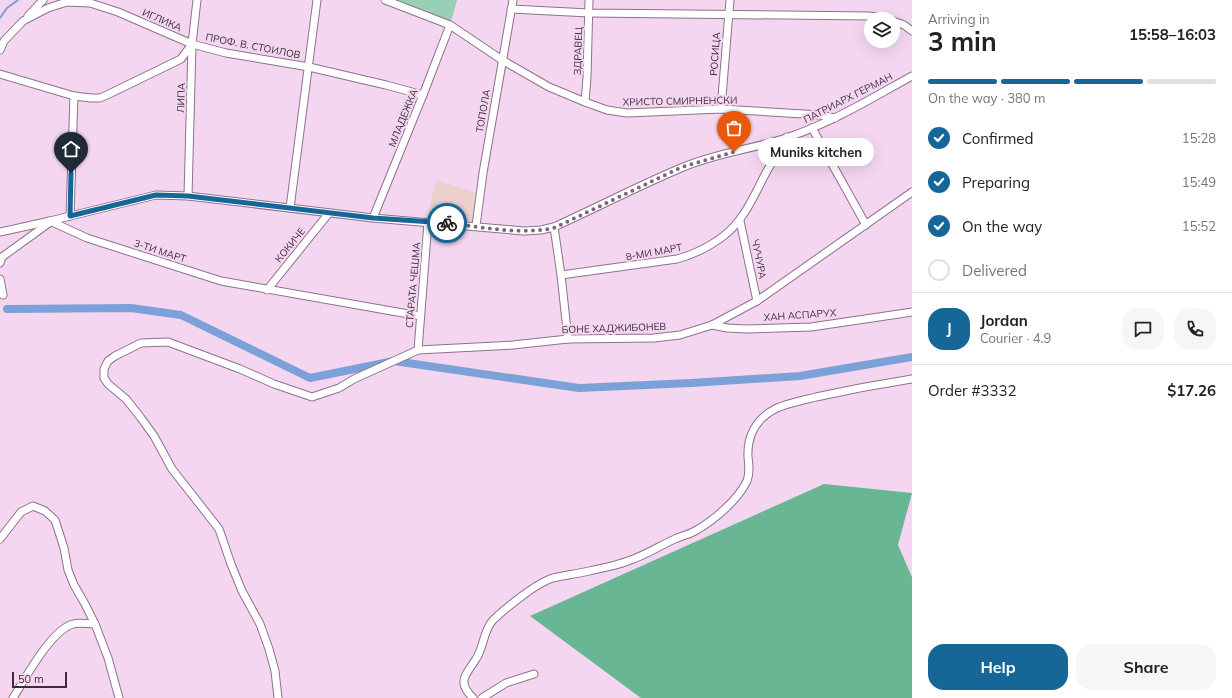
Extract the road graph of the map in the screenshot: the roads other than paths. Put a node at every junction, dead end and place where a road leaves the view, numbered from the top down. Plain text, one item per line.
1 (43, 0) edge
2 (197, 0) edge
3 (317, 0) edge
4 (385, 0) edge
5 (513, 0) edge
6 (589, 0) edge
7 (730, 0) edge
8 (512, 9) junction
9 (589, 13) junction
10 (728, 14) junction
11 (864, 16) edge
12 (23, 21) junction
13 (900, 24) edge
14 (450, 25) junction
15 (912, 31) edge
16 (192, 44) junction
17 (0, 50) edge
18 (502, 60) junction
19 (309, 67) junction
20 (0, 74) edge
21 (912, 76) edge
22 (423, 95) junction
23 (74, 96) junction
24 (585, 102) junction
25 (721, 109) junction
26 (835, 118) junction
27 (812, 128) junction
28 (787, 137) junction
29 (912, 192) edge
30 (188, 196) junction
31 (290, 208) junction
32 (329, 213) junction
33 (70, 216) junction
34 (373, 218) junction
35 (50, 221) junction
36 (740, 221) junction
37 (428, 222) junction
38 (866, 225) junction
39 (476, 226) junction
40 (554, 228) junction
41 (0, 232) edge
42 (0, 263) edge
43 (561, 275) junction
44 (0, 279) edge
45 (267, 290) junction
46 (3, 295) dead end
47 (757, 301) junction
48 (912, 312) edge
49 (420, 316) junction
50 (712, 325) junction
51 (568, 339) junction
52 (418, 350) junction
53 (912, 378) edge
54 (0, 539) edge
55 (95, 624) junction
56 (534, 674) dead end
57 (13, 698) edge
58 (119, 698) edge
59 (278, 698) edge
60 (473, 698) edge
61 (482, 698) edge

1 - 12 street
2 - 16 street, ЛИПА
3 - 19 street
4 - 14 street, ХРИСТО СМИРНЕНСКИ
5 - 8 street, ТОПОЛА
6 - 9 street, ЗДРАВЕЦ
7 - 10 street, РОСИЦА
8 - 9 street
8 - 18 street, ТОПОЛА
9 - 10 street
9 - 24 street, ЗДРАВЕЦ
10 - 11 street
10 - 25 street, РОСИЦА
12 - 16 street, ИГЛИКА
12 - 17 street, ИГЛИКА
13 - 15 street
14 - 18 street, ХРИСТО СМИРНЕНСКИ
14 - 22 street, МЛАДЕЖКА
16 - 19 street, ПРОФ. В. СТОИЛОВ
16 - 23 street, ПРОФ. В. СТОИЛОВ
16 - 30 street, ЛИПА
18 - 24 street, ХРИСТО СМИРНЕНСКИ
18 - 39 street, ТОПОЛА
19 - 22 street, ПРОФ. В. СТОИЛОВ
19 - 31 street
20 - 23 street, ПРОФ. В. СТОИЛОВ
21 - 26 street, ПАТРИАРХ ГЕРМАН
22 - 34 street, МЛАДЕЖКА
23 - 33 street
24 - 25 street, ХРИСТО СМИРНЕНСКИ
25 - 26 street, ХРИСТО СМИРНЕНСКИ
26 - 27 street, ПАТРИАРХ ГЕРМАН
27 - 28 street, ПАТРИАРХ ГЕРМАН
27 - 38 street
28 - 36 street, 8-МИ МАРТ
28 - 40 street, ПАТРИАРХ ГЕРМАН
29 - 38 street, БОНЕ ХАДЖИБОНЕВ
30 - 31 street, ПАТРИАРХ ГЕРМАН
30 - 33 street, ПАТРИАРХ ГЕРМАН
31 - 32 street, ПАТРИАРХ ГЕРМАН
32 - 34 street, ПАТРИАРХ ГЕРМАН
32 - 45 street, КОКИЧЕ
33 - 35 street, ПАТРИАРХ ГЕРМАН
34 - 37 street, ПАТРИАРХ ГЕРМАН
35 - 41 street, ПАТРИАРХ ГЕРМАН
35 - 42 street
35 - 45 street, 3-ТИ МАРТ
36 - 43 street, 8-МИ МАРТ
36 - 47 street, ЧУЧУРА
37 - 39 street, ПАТРИАРХ ГЕРМАН
37 - 49 street, СТАРАТА ЧЕШМА
38 - 47 street, БОНЕ ХАДЖИБОНЕВ
39 - 40 street, ПАТРИАРХ ГЕРМАН
40 - 43 street
43 - 51 street
44 - 46 street
45 - 49 street, 3-ТИ МАРТ
47 - 50 street, БОНЕ ХАДЖИБОНЕВ
48 - 50 street, ХАН АСПАРУХ
49 - 52 street, СТАРАТА ЧЕШМА
50 - 51 street, БОНЕ ХАДЖИБОНЕВ
51 - 52 street, БОНЕ ХАДЖИБОНЕВ
52 - 59 street, БОНЕ ХАДЖИБОНЕВ
53 - 60 street
54 - 55 street
55 - 57 street
55 - 58 street
56 - 61 street

